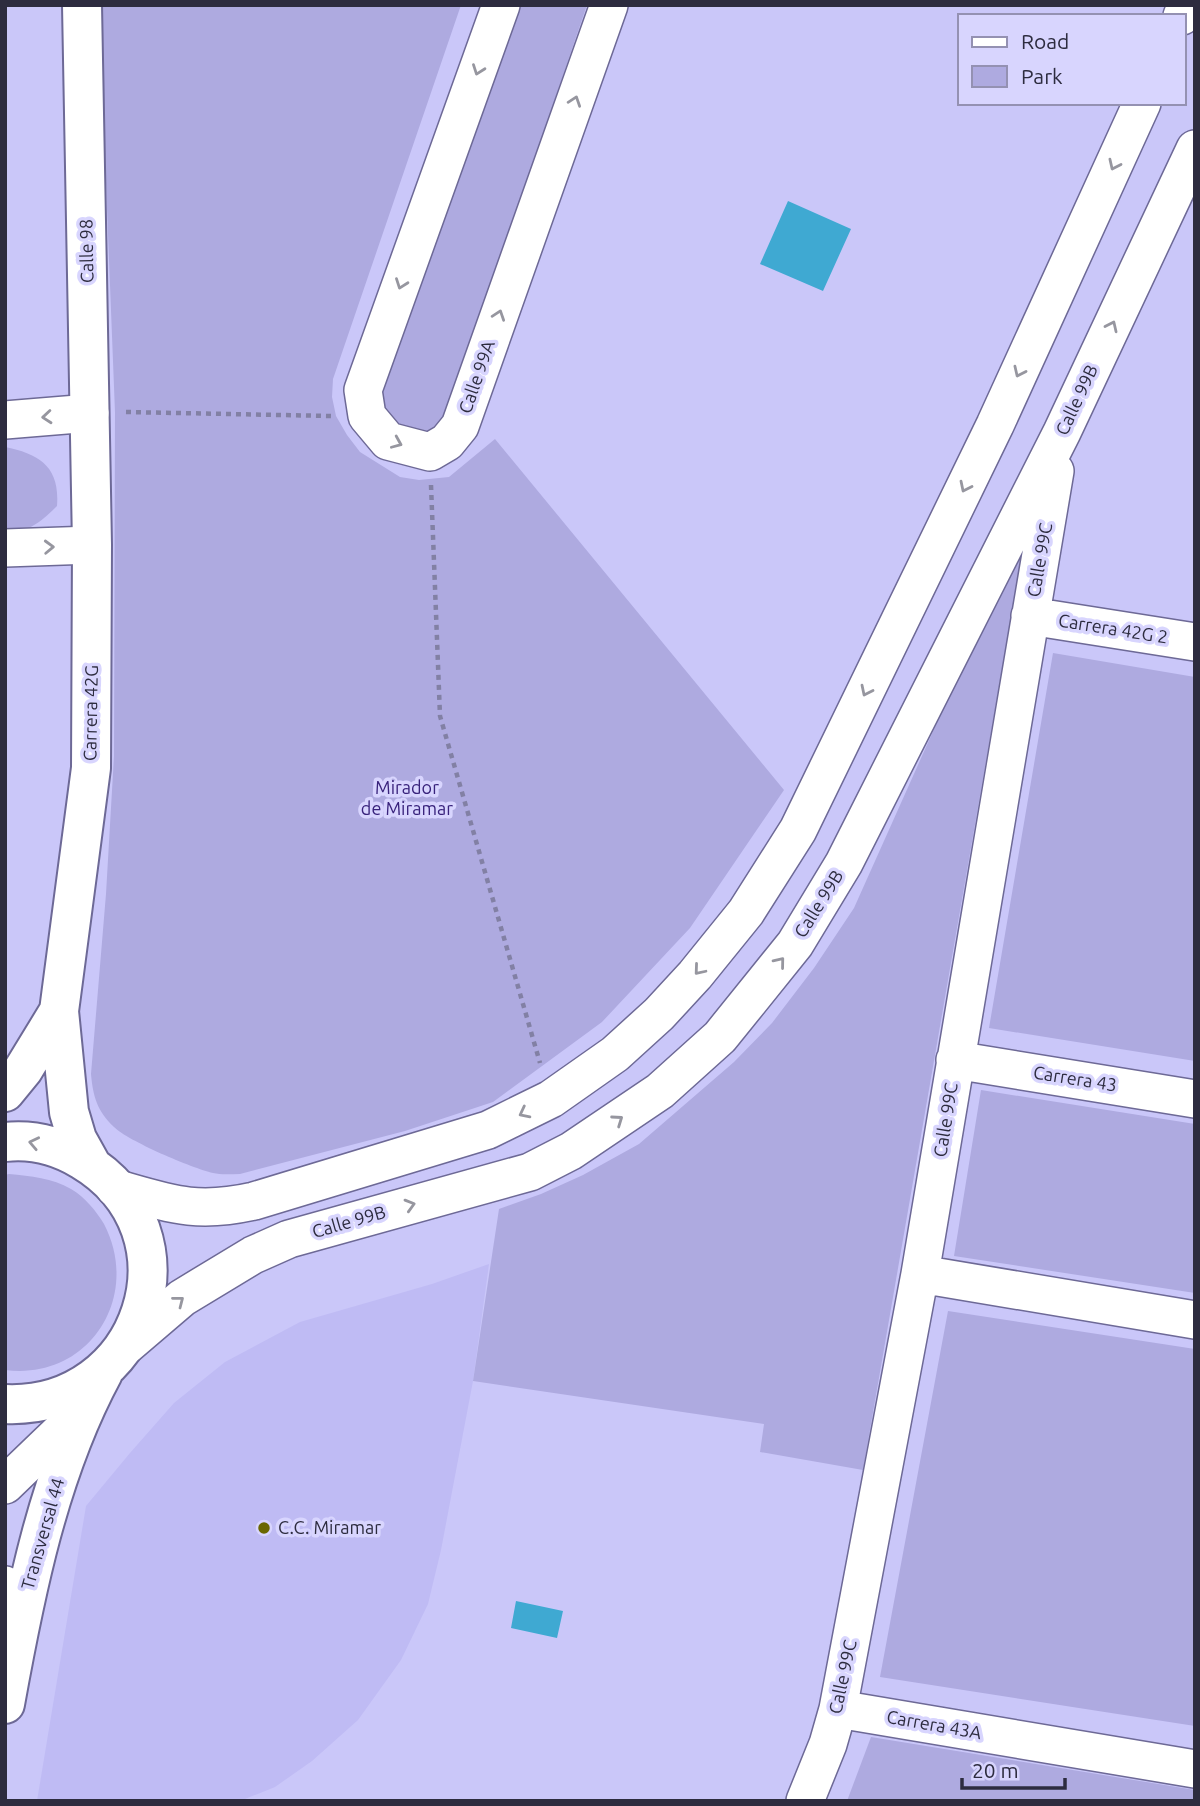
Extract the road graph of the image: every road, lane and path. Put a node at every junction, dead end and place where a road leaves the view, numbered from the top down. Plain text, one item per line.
1 (82, 5) edge
2 (501, 5) edge
3 (609, 5) edge
4 (1141, 105) edge
5 (1195, 149) edge
6 (89, 413) junction
7 (367, 416) junction
8 (5, 420) edge
9 (1062, 432) junction
10 (430, 452) junction
11 (92, 545) junction
12 (5, 548) edge
13 (1030, 616) junction
14 (1195, 642) edge
15 (59, 1011) junction
16 (955, 1060) junction
17 (5, 1092) edge
18 (551, 1099) junction
19 (1195, 1099) edge
20 (5, 1142) edge
21 (104, 1177) junction
22 (920, 1274) junction
23 (1195, 1320) edge
24 (116, 1358) junction
25 (5, 1404) edge
26 (83, 1410) junction
27 (5, 1485) edge
28 (14, 1596) edge
29 (5, 1704) edge
30 (838, 1709) junction
31 (1195, 1769) edge
32 (805, 1801) edge

1 - 6 street, Calle 98
2 -> 7 street
10 -> 3 street, Calle 99A
4 -> 18 street
9 -> 5 street, Calle 99B
6 - 7 path
6 -> 8 street
6 - 11 street, Carrera 42G
7 -> 10 street
9 - 13 street, Calle 99C
24 -> 9 street, Calle 99B
10 - 18 path
12 -> 11 street
11 - 15 street, Carrera 42G
13 - 14 street, Carrera 42G 2
13 - 16 street, Calle 99C
15 - 17 street, Carrera 42G
15 - 21 street, Carrera 42G
16 - 19 street, Carrera 43
16 - 22 street, Calle 99C
18 -> 21 street
21 -> 20 street
21 - 24 street, Carrera 42G
22 - 23 street
22 - 30 street, Calle 99C
24 - 25 street
24 - 26 street, Transversal 44
26 - 27 street
26 - 28 street, Transversal 44
28 - 29 street, Transversal 44
30 - 31 street, Carrera 43A
30 - 32 street, Calle 99C

